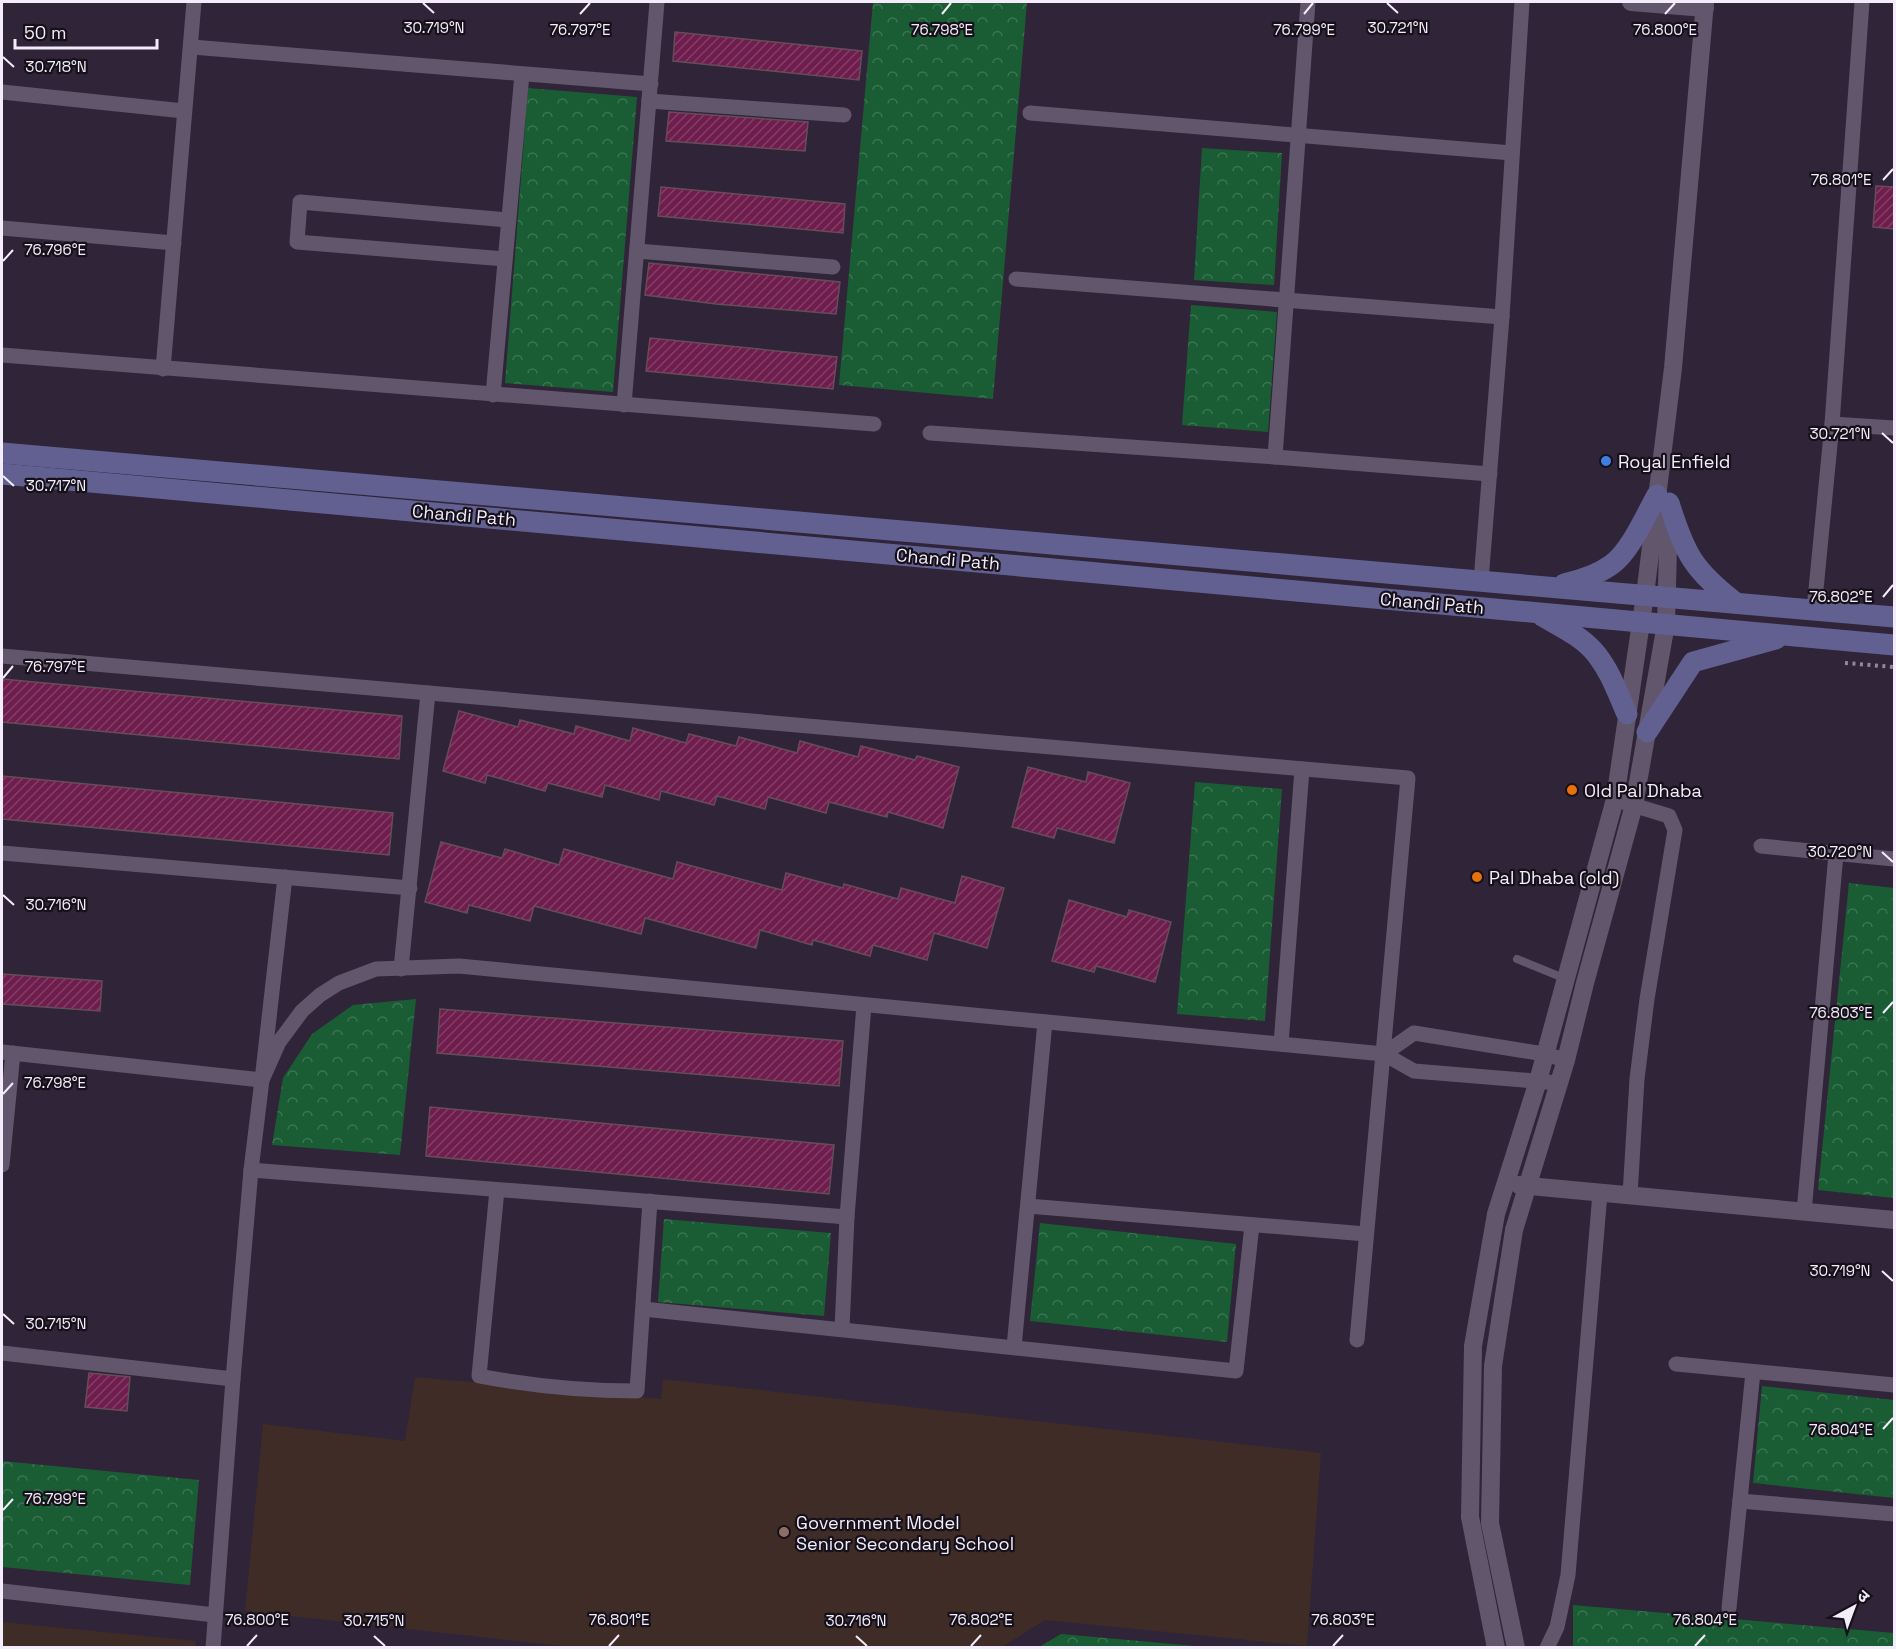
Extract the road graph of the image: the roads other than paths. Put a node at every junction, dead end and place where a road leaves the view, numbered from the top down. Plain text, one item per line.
1 (194, 2) edge
2 (657, 2) edge
3 (1308, 2) edge
4 (1522, 2) edge
5 (1631, 2) edge
6 (1862, 2) edge
7 (1705, 5) edge
8 (192, 47) junction
9 (522, 74) junction
10 (651, 84) junction
11 (2, 92) edge
12 (649, 101) junction
13 (184, 111) junction
14 (1030, 113) dead end
15 (844, 115) dead end
16 (1299, 135) junction
17 (1512, 153) junction
18 (508, 220) junction
19 (2, 228) edge
20 (174, 243) junction
21 (637, 251) junction
22 (506, 259) junction
23 (833, 267) dead end
24 (1016, 279) dead end
25 (1287, 300) junction
26 (1502, 317) junction
27 (2, 355) edge
28 (163, 369) junction
29 (493, 395) junction
30 (624, 405) junction
31 (874, 424) dead end
32 (1832, 424) junction
33 (1894, 428) edge
34 (930, 434) dead end
35 (2, 453) edge
36 (1275, 457) junction
37 (2, 474) edge
38 (1490, 474) junction
39 (1663, 499) junction
40 (1481, 581) junction
41 (1549, 587) junction
42 (1645, 595) junction
43 (1666, 597) junction
44 (1736, 603) junction
45 (1814, 610) junction
46 (1536, 612) junction
47 (1894, 617) edge
48 (1641, 622) junction
49 (1666, 624) junction
50 (1788, 635) junction
51 (1894, 645) edge
52 (2, 656) edge
53 (428, 693) junction
54 (1627, 714) junction
55 (1647, 732) junction
56 (1302, 769) junction
57 (1615, 799) junction
58 (1634, 805) junction
59 (1761, 846) dead end
60 (2, 853) edge
61 (1836, 854) junction
62 (1894, 859) edge
63 (285, 877) junction
64 (410, 888) junction
65 (1517, 959) dead end
66 (401, 969) junction
67 (1566, 979) junction
68 (1585, 982) junction
69 (864, 1005) junction
70 (1045, 1022) junction
71 (1281, 1044) junction
72 (7, 1052) edge
73 (1384, 1054) junction
74 (1544, 1054) junction
75 (1566, 1060) junction
76 (262, 1080) junction
77 (1538, 1081) junction
78 (1559, 1083) junction
79 (2, 1165) edge
80 (251, 1170) junction
81 (1506, 1184) junction
82 (1529, 1186) junction
83 (498, 1190) junction
84 (1600, 1192) junction
85 (1630, 1195) junction
86 (650, 1201) junction
87 (1028, 1206) junction
88 (1804, 1212) junction
89 (847, 1217) junction
90 (1894, 1220) edge
91 (1252, 1225) junction
92 (1366, 1234) junction
93 (644, 1309) junction
94 (842, 1329) junction
95 (1357, 1341) dead end
96 (1014, 1347) junction
97 (2, 1353) edge
98 (1676, 1364) dead end
99 (1753, 1372) junction
100 (233, 1379) junction
101 (1894, 1385) edge
102 (1740, 1501) junction
103 (1894, 1514) edge
104 (2, 1591) edge
105 (1728, 1608) dead end
106 (216, 1615) junction
107 (213, 1647) edge
108 (1497, 1647) edge
109 (1516, 1647) edge
110 (1546, 1647) edge

1 - 8 street
2 - 10 street
3 - 16 street
4 - 17 street
5 - 7 street
6 - 32 street
7 - 39 street
8 - 9 street
8 - 13 street
9 - 10 street
9 - 18 street
10 - 12 street
11 - 13 street
12 - 15 street
12 - 21 street
13 - 20 street
14 - 16 street
16 - 17 street
16 - 25 street
17 - 26 street
18 - 22 street
18 - 22 street
19 - 20 street
20 - 28 street
21 - 23 street
21 - 30 street
22 - 29 street
24 - 25 street
25 - 26 street
25 - 36 street
26 - 38 street
27 - 28 street
28 - 29 street
29 - 30 street
30 - 31 street
32 - 33 street
32 - 45 street
34 - 36 street
35 - 40 main road, Chandi Path
36 - 38 street
37 - 46 main road, Chandi Path
38 - 40 street
39 - 41 main road
39 - 42 street
39 - 43 street
39 - 44 main road
40 - 41 main road, Chandi Path
41 - 42 main road, Chandi Path
42 - 43 main road, Chandi Path
42 - 48 street
43 - 44 main road, Chandi Path
43 - 49 street
44 - 45 main road, Chandi Path
45 - 47 main road, Chandi Path
46 - 48 main road, Chandi Path
46 - 54 main road
48 - 49 main road, Chandi Path
48 - 54 street
49 - 50 main road, Chandi Path
49 - 55 street
50 - 51 main road, Chandi Path
50 - 55 main road
52 - 53 street
53 - 56 street
53 - 64 street
54 - 57 street
55 - 58 street
56 - 71 street
56 - 73 street
57 - 58 street
57 - 67 street
58 - 68 street
58 - 85 street
59 - 61 street
60 - 63 street
61 - 62 street
61 - 88 street
63 - 64 street
63 - 76 street
64 - 66 street
65 - 67 lane
66 - 69 street
66 - 76 street
67 - 68 lane
67 - 74 street
68 - 75 street
69 - 70 street
69 - 89 street
70 - 71 street
70 - 87 street
71 - 73 street
72 - 76 street
72 - 79 street
73 - 74 street
73 - 77 street
73 - 92 street
74 - 75 street
74 - 77 street
75 - 78 street
76 - 80 street
77 - 78 street
77 - 81 street
78 - 82 street
80 - 83 street
80 - 100 street
81 - 82 street
81 - 108 street
82 - 84 street
82 - 109 street
83 - 86 street
83 - 93 street
84 - 85 street
84 - 110 street
85 - 88 street
86 - 89 street
86 - 93 street
87 - 91 street
87 - 96 street
88 - 90 street
89 - 94 street
91 - 92 street
91 - 96 street
92 - 95 street
93 - 94 street
94 - 96 street
97 - 100 street
98 - 99 street
99 - 101 street
99 - 102 street
100 - 106 street
102 - 103 street
102 - 105 street
104 - 106 street
106 - 107 street

